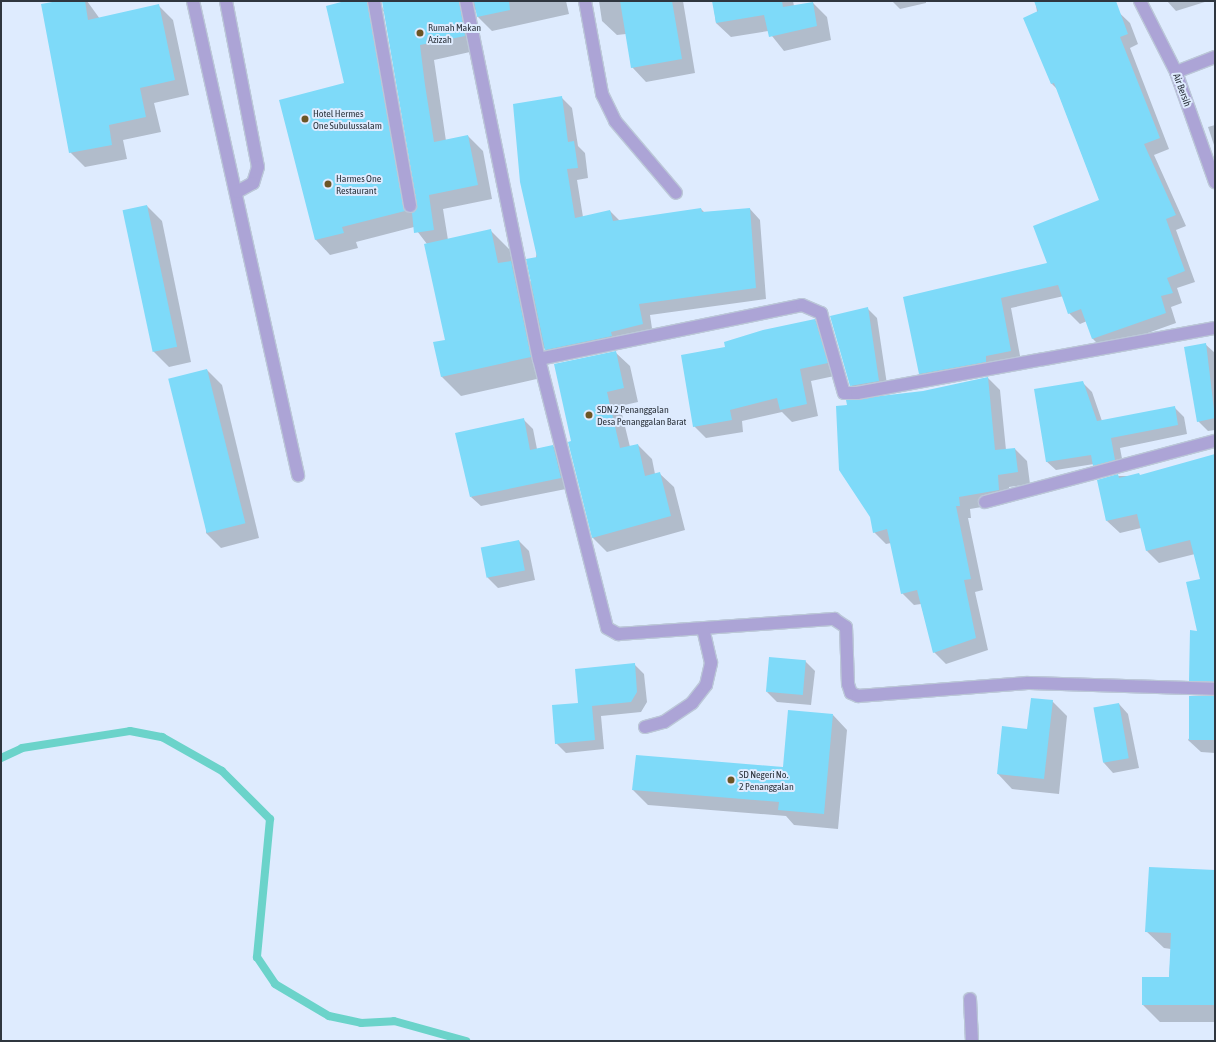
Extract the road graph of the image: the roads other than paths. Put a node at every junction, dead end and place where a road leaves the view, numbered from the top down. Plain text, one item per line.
1 (193, 1) edge
2 (226, 1) edge
3 (374, 1) edge
4 (466, 1) edge
5 (585, 1) edge
6 (1140, 1) edge
7 (1215, 57) edge
8 (1176, 72) junction
9 (1215, 182) edge
10 (237, 192) junction
11 (676, 193) dead end
12 (410, 206) dead end
13 (1215, 328) edge
14 (539, 359) junction
15 (1215, 441) edge
16 (298, 476) dead end
17 (985, 502) dead end
18 (703, 629) junction
19 (1215, 689) edge
20 (645, 727) dead end
21 (970, 999) dead end
22 (972, 1041) edge

1 - 10 street
2 - 10 street
3 - 12 street
4 - 14 street
5 - 11 street
6 - 8 street, Air Bersih
7 - 8 street
8 - 9 street, Air Bersih
10 - 16 street
13 - 14 street
14 - 18 street
15 - 17 street
18 - 19 street
18 - 20 street
21 - 22 street

